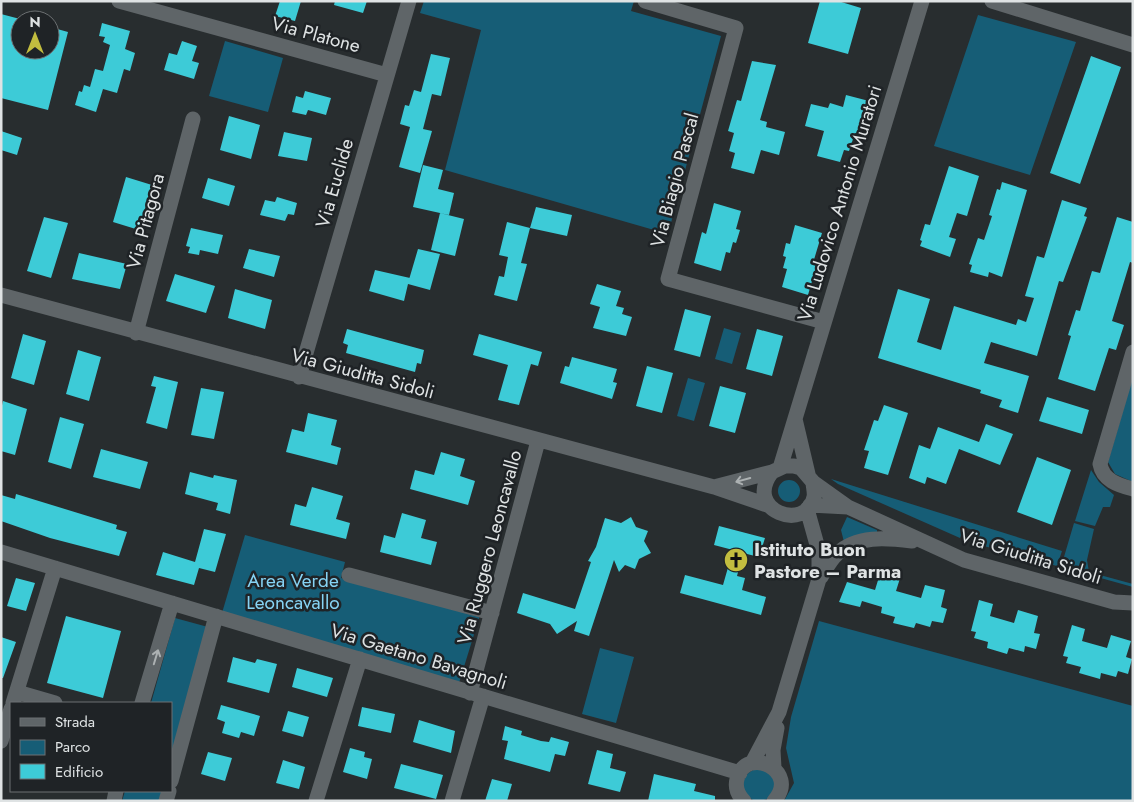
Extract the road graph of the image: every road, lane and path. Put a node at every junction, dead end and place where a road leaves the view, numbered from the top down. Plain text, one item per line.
1 (119, 1) edge
2 (409, 1) edge
3 (645, 1) edge
4 (922, 1) edge
5 (992, 1) edge
6 (1133, 45) edge
7 (387, 74) junction
8 (193, 119) dead end
9 (1, 295) edge
10 (824, 322) junction
11 (136, 333) junction
12 (1133, 352) edge
13 (299, 377) junction
14 (794, 417) junction
15 (538, 441) junction
16 (776, 470) junction
17 (810, 478) junction
18 (714, 487) junction
19 (1133, 489) edge
20 (770, 506) junction
21 (808, 507) junction
22 (848, 507) junction
23 (783, 515) junction
24 (814, 536) junction
25 (937, 548) junction
26 (1, 552) edge
27 (55, 568) junction
28 (349, 575) dead end
29 (818, 582) junction
30 (1114, 602) junction
31 (172, 603) junction
32 (1133, 603) edge
33 (1133, 612) edge
34 (492, 613) junction
35 (216, 616) junction
36 (360, 659) junction
37 (477, 694) junction
38 (15, 698) edge
39 (47, 702) edge
40 (142, 702) edge
41 (10, 712) edge
42 (779, 712) junction
43 (1, 741) edge
44 (752, 763) junction
45 (774, 768) junction
46 (740, 773) junction
47 (172, 777) edge
48 (742, 800) edge
49 (316, 801) edge
50 (452, 801) edge
51 (774, 801) edge

1 - 7 street, Via Platone
2 - 7 street, Via Euclide
3 - 10 street, Via Biagio Pascal
4 - 10 street, Via Ludovico Antonio Muratori
5 - 6 street
7 - 13 street, Via Euclide
8 - 11 street, Via Pitagora
9 - 11 street, Via Giuditta Sidoli
10 - 14 street, Via Ludovico Antonio Muratori
11 - 13 street, Via Giuditta Sidoli
12 - 19 street
13 - 15 street, Via Giuditta Sidoli
14 - 16 street, Via Ludovico Antonio Muratori
14 - 17 street
15 - 18 street, Via Giuditta Sidoli
15 - 34 street, Via Ruggero Leoncavallo
16 - 17 street, Via Giuditta Sidoli
16 -> 18 street, Via Giuditta Sidoli
16 - 20 street
17 - 21 street
17 - 22 street, Via Giuditta Sidoli
18 - 20 street, Via Giuditta Sidoli
20 - 23 street, Via Giuditta Sidoli
21 - 22 street, Via Giuditta Sidoli
21 - 23 street, Via Giuditta Sidoli
21 - 24 street
22 - 25 street, Via Giuditta Sidoli
23 - 24 street
24 - 29 street
25 - 29 street, Via Giuditta Sidoli
25 - 30 street, Via Giuditta Sidoli
26 - 27 street, Via Gaetano Bavagnoli
27 - 31 street, Via Gaetano Bavagnoli
27 - 38 street
28 - 34 street
29 - 42 street
30 - 32 street, Via Giuditta Sidoli
30 - 33 street, Via Giuditta Sidoli
31 - 35 street, Via Gaetano Bavagnoli
40 -> 31 street
34 - 37 street, Via Ruggero Leoncavallo
35 - 36 street, Via Gaetano Bavagnoli
35 - 47 street
36 - 37 street, Via Gaetano Bavagnoli
36 - 49 street
37 - 46 street, Via Gaetano Bavagnoli
37 - 50 street, Via Ruggero Leoncavallo
38 - 39 street
41 - 43 street
42 - 44 street
42 - 45 street
44 - 45 street
44 - 46 street
45 - 51 street
46 - 48 street

